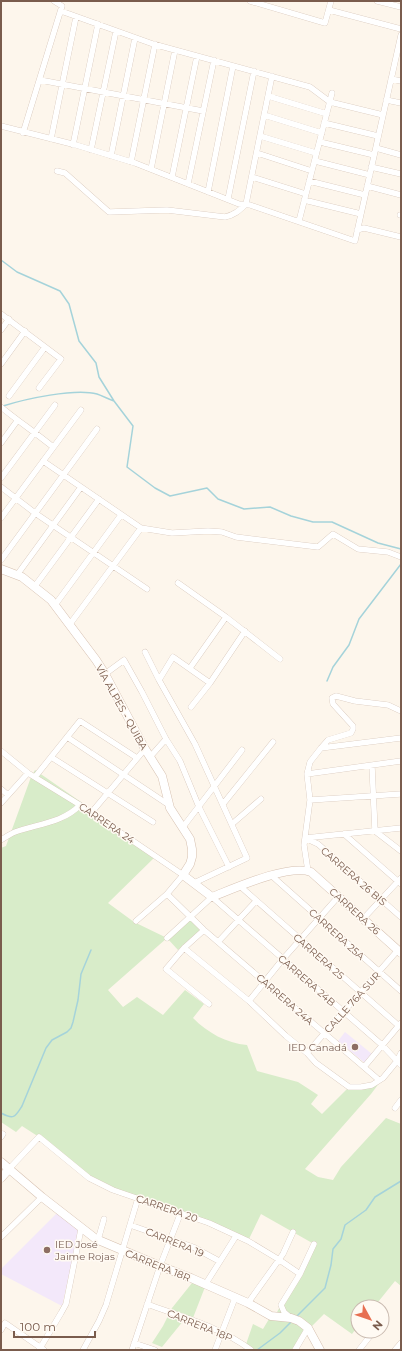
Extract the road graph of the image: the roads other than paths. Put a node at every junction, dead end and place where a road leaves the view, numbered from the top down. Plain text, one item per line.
1 (54, 1) edge
2 (250, 1) edge
3 (331, 1) edge
4 (376, 1) edge
5 (401, 7) edge
6 (329, 10) junction
7 (61, 11) junction
8 (76, 16) junction
9 (98, 24) junction
10 (401, 28) edge
11 (116, 30) junction
12 (135, 38) junction
13 (401, 38) edge
14 (155, 44) junction
15 (175, 50) junction
16 (197, 56) junction
17 (214, 60) junction
18 (398, 61) edge
19 (233, 66) junction
20 (254, 71) junction
21 (272, 76) junction
22 (391, 79) junction
23 (40, 80) junction
24 (401, 81) edge
25 (62, 84) junction
26 (85, 88) junction
27 (103, 92) junction
28 (332, 93) dead end
29 (124, 96) junction
30 (268, 96) junction
31 (144, 100) junction
32 (386, 100) junction
33 (330, 102) junction
34 (164, 104) junction
35 (401, 104) edge
36 (186, 108) junction
37 (203, 111) junction
38 (327, 114) junction
39 (264, 115) junction
40 (383, 116) junction
41 (324, 123) junction
42 (1, 126) edge
43 (23, 133) junction
44 (322, 133) junction
45 (260, 136) junction
46 (378, 136) junction
47 (51, 139) junction
48 (320, 142) junction
49 (73, 145) junction
50 (376, 148) junction
51 (91, 150) junction
52 (256, 153) junction
53 (316, 153) junction
54 (374, 155) junction
55 (401, 155) edge
56 (111, 156) junction
57 (314, 161) junction
58 (131, 162) junction
59 (372, 167) junction
60 (151, 169) junction
61 (57, 171) dead end
62 (312, 171) junction
63 (370, 174) junction
64 (401, 174) edge
65 (172, 177) junction
66 (252, 177) junction
67 (309, 181) junction
68 (188, 184) junction
69 (367, 186) junction
70 (208, 192) junction
71 (401, 194) edge
72 (365, 195) junction
73 (305, 197) junction
74 (228, 199) junction
75 (246, 204) junction
76 (361, 214) junction
77 (299, 221) junction
78 (357, 230) junction
79 (401, 237) edge
80 (1, 314) edge
81 (9, 319) junction
82 (1, 330) edge
83 (25, 331) junction
84 (45, 347) junction
85 (1, 364) edge
86 (39, 388) dead end
87 (9, 396) dead end
88 (55, 405) dead end
89 (2, 408) edge
90 (81, 410) dead end
91 (17, 421) junction
92 (97, 429) dead end
93 (35, 432) junction
94 (1, 443) edge
95 (53, 447) junction
96 (43, 461) junction
97 (63, 475) junction
98 (1, 478) edge
99 (1, 487) edge
100 (81, 487) junction
101 (16, 498) junction
102 (98, 499) junction
103 (35, 513) junction
104 (122, 515) junction
105 (1, 518) edge
106 (54, 525) junction
107 (140, 528) junction
108 (71, 537) junction
109 (94, 553) junction
110 (401, 557) edge
111 (1, 560) edge
112 (113, 566) junction
113 (1, 569) edge
114 (17, 575) junction
115 (178, 583) dead end
116 (35, 586) junction
117 (147, 589) dead end
118 (55, 605) junction
119 (226, 617) junction
120 (70, 624) junction
121 (245, 631) junction
122 (145, 652) dead end
123 (280, 659) dead end
124 (190, 668) junction
125 (105, 674) junction
126 (159, 680) junction
127 (210, 682) junction
128 (191, 707) dead end
129 (401, 711) edge
130 (67, 737) junction
131 (401, 738) edge
132 (166, 739) junction
133 (273, 742) dead end
134 (145, 748) junction
135 (320, 748) junction
136 (242, 750) dead end
137 (1, 751) edge
138 (52, 757) junction
139 (150, 757) junction
140 (136, 758) junction
141 (401, 761) edge
142 (372, 766) junction
143 (28, 773) junction
144 (123, 774) junction
145 (307, 774) junction
146 (35, 777) junction
147 (214, 784) junction
148 (1, 790) edge
149 (107, 793) junction
150 (401, 794) edge
151 (8, 795) junction
152 (373, 795) junction
153 (261, 798) dead end
154 (310, 800) junction
155 (1, 803) edge
156 (169, 803) junction
157 (223, 804) junction
158 (80, 805) junction
159 (199, 807) junction
160 (91, 813) junction
161 (153, 822) dead end
162 (232, 824) junction
163 (183, 827) junction
164 (401, 828) edge
165 (375, 831) junction
166 (344, 834) junction
167 (305, 838) junction
168 (1, 840) edge
169 (401, 851) edge
170 (229, 867) junction
171 (308, 871) junction
172 (183, 875) junction
173 (272, 876) junction
174 (400, 881) edge
175 (194, 883) junction
176 (241, 886) junction
177 (167, 894) junction
178 (212, 897) junction
179 (338, 897) junction
180 (381, 899) junction
181 (256, 901) junction
182 (191, 917) junction
183 (319, 918) junction
184 (401, 918) edge
185 (363, 919) junction
186 (238, 920) junction
187 (136, 921) dead end
188 (204, 930) junction
189 (167, 938) dead end
190 (301, 940) junction
191 (218, 942) junction
192 (184, 948) junction
193 (400, 951) edge
194 (283, 959) junction
195 (379, 972) junction
196 (264, 981) junction
197 (401, 991) edge
198 (360, 993) junction
199 (249, 1001) junction
200 (209, 1004) dead end
201 (344, 1012) junction
202 (400, 1024) edge
203 (325, 1033) junction
204 (382, 1045) junction
205 (307, 1053) junction
206 (401, 1053) edge
207 (399, 1063) edge
208 (364, 1067) junction
209 (381, 1079) junction
210 (401, 1100) edge
211 (395, 1108) dead end
212 (1, 1162) edge
213 (10, 1169) junction
214 (1, 1178) edge
215 (42, 1197) junction
216 (138, 1198) junction
217 (181, 1212) junction
218 (104, 1219) dead end
219 (130, 1225) junction
220 (82, 1229) junction
221 (293, 1232) dead end
222 (236, 1236) junction
223 (1, 1237) edge
224 (171, 1238) junction
225 (98, 1240) junction
226 (314, 1244) dead end
227 (123, 1251) junction
228 (278, 1259) junction
229 (218, 1261) junction
230 (160, 1266) junction
231 (300, 1274) junction
232 (205, 1285) junction
233 (235, 1298) junction
234 (248, 1303) junction
235 (147, 1304) junction
236 (292, 1318) junction
237 (308, 1328) junction
238 (1, 1330) edge
239 (222, 1333) junction
240 (367, 1339) edge
241 (134, 1343) junction
242 (401, 1343) edge
243 (41, 1349) edge
244 (82, 1350) edge
245 (132, 1350) edge
246 (155, 1350) edge
247 (215, 1350) edge
248 (251, 1350) edge
249 (295, 1350) edge
250 (320, 1350) edge
251 (358, 1350) edge
252 (395, 1350) edge

1 - 7 street
2 - 6 street
3 - 6 street
4 - 5 street
6 - 10 street
7 - 8 street
7 - 23 street
8 - 9 street
8 - 25 street
9 - 11 street
9 - 26 street
11 - 12 street
11 - 27 street
12 - 14 street
12 - 29 street
13 - 18 street
14 - 15 street
14 - 31 street
15 - 16 street
15 - 34 street
16 - 17 street
16 - 36 street
17 - 19 street
17 - 37 street
18 - 22 street
19 - 20 street
19 - 70 street
20 - 21 street
20 - 74 street
21 - 30 street
21 - 33 street
22 - 24 street
22 - 32 street
23 - 25 street
23 - 43 street
25 - 26 street
25 - 47 street
26 - 27 street
26 - 49 street
27 - 29 street
27 - 51 street
28 - 33 street
29 - 31 street
29 - 56 street
30 - 38 street
30 - 39 street
31 - 34 street
31 - 58 street
32 - 35 street
32 - 40 street
33 - 38 street
33 - 40 street
34 - 36 street
34 - 60 street
36 - 37 street
36 - 65 street
37 - 68 street
38 - 41 street
39 - 44 street
39 - 45 street
40 - 46 street
41 - 44 street
41 - 46 street
42 - 43 street
43 - 47 street
44 - 48 street
45 - 52 street
45 - 53 street
46 - 50 street
47 - 49 street
48 - 53 street
48 - 54 street
49 - 51 street
50 - 54 street
50 - 55 street
51 - 56 street
52 - 62 street
52 - 66 street
53 - 57 street
54 - 59 street
56 - 58 street
57 - 62 street
57 - 63 street
58 - 60 street
59 - 63 street
59 - 64 street
60 - 65 street
61 - 75 street
62 - 67 street
63 - 69 street
65 - 68 street
66 - 73 street
66 - 75 street
67 - 72 street
67 - 73 street
68 - 70 street
69 - 71 street
69 - 72 street
70 - 74 street
72 - 76 street
73 - 76 street
73 - 77 street
74 - 75 street
75 - 77 street
76 - 78 street
77 - 78 street
78 - 79 street
80 - 81 street
81 - 82 street
81 - 83 street
83 - 84 street
83 - 85 street
84 - 86 street
84 - 87 street
88 - 93 street
89 - 91 street
90 - 95 street
91 - 93 street
91 - 94 street
92 - 97 street
93 - 95 street
93 - 98 street
95 - 96 street
96 - 97 street
96 - 101 street
97 - 100 street
97 - 103 street
99 - 101 street
100 - 102 street
100 - 106 street
101 - 103 street
101 - 105 street
102 - 104 street
102 - 108 street
103 - 106 street
103 - 111 street
104 - 107 street
104 - 109 street
106 - 108 street
106 - 114 street
107 - 110 street
107 - 112 street
108 - 109 street
108 - 116 street
109 - 112 street
109 - 118 street
112 - 117 street
112 - 120 street
113 - 114 street, VÍA ALPES - QUIBA
114 - 116 street, VÍA ALPES - QUIBA
115 - 119 street
116 - 118 street, VÍA ALPES - QUIBA
118 - 120 street, VÍA ALPES - QUIBA
119 - 121 street
119 - 124 street
120 - 125 street, VÍA ALPES - QUIBA
121 - 123 street
121 - 127 street
122 - 126 street
124 - 126 street
124 - 127 street
125 - 132 street
125 - 134 street, VÍA ALPES - QUIBA
126 - 147 street
127 - 128 street
129 - 135 street
130 - 138 street
130 - 140 street
130 - 144 street
131 - 135 street
132 - 139 street
132 - 159 street
133 - 157 street
134 - 139 street, VÍA ALPES - QUIBA
134 - 140 street
135 - 145 street
136 - 147 street
137 - 143 street, CARRERA 24
138 - 146 street
138 - 149 street
139 - 156 street, VÍA ALPES - QUIBA
140 - 144 street
141 - 142 street
142 - 145 street
142 - 152 street
143 - 146 street, CARRERA 24
143 - 151 street
144 - 149 street
144 - 156 street
145 - 154 street
146 - 158 street, CARRERA 24
147 - 157 street
147 - 159 street
148 - 151 street
149 - 160 street
149 - 161 street
150 - 152 street
151 - 155 street
152 - 154 street
152 - 165 street
153 - 162 street
154 - 167 street
156 - 163 street, VÍA ALPES - QUIBA
157 - 162 street
158 - 160 street, CARRERA 24
158 - 168 street
159 - 163 street
159 - 170 street
160 - 172 street, CARRERA 24
162 - 170 street
163 - 172 street, VÍA ALPES - QUIBA
164 - 165 street
165 - 166 street
165 - 169 street
166 - 167 street
166 - 174 street
167 - 171 street
167 - 180 street, CARRERA 26 BIS
170 - 175 street
171 - 173 street
171 - 179 street, CARRERA 26
172 - 175 street, CARRERA 24
172 - 177 street
173 - 176 street
173 - 183 street, CARRERA 25A
174 - 180 street
175 - 178 street, CARRERA 24
176 - 178 street
176 - 181 street, CARRERA 25
177 - 182 street, CARRERA 24A
177 - 187 street
178 - 182 street
178 - 186 street, CARRERA 24B
179 - 183 street
179 - 185 street, CARRERA 26
180 - 184 street, CARRERA 26 BIS
180 - 185 street
181 - 186 street
181 - 190 street, CARRERA 25
182 - 188 street, CARRERA 24A
182 - 189 street
183 - 190 street
183 - 195 street, CARRERA 25A
185 - 193 street, CARRERA 26
186 - 191 street
186 - 194 street, CARRERA 24B
188 - 191 street, CARRERA 24A
188 - 192 street
190 - 194 street
190 - 198 street, CARRERA 25
191 - 196 street, CARRERA 24A
192 - 199 street
192 - 200 street
193 - 195 street, CALLE 76A SUR
194 - 196 street
194 - 201 street, CARRERA 24B
195 - 197 street, CARRERA 25A
195 - 198 street, CALLE 76A SUR
196 - 199 street
196 - 203 street, CARRERA 24A
198 - 201 street, CALLE 76A SUR
198 - 202 street, CARRERA 25
199 - 205 street
201 - 203 street, CALLE 76A SUR
201 - 204 street, CARRERA 24B
202 - 204 street
203 - 205 street, CALLE 76A SUR
203 - 208 street, CARRERA 24A
204 - 207 street, CARRERA 24B
204 - 208 street
205 - 209 street
206 - 207 street
207 - 209 street
208 - 209 street, CARRERA 24A
210 - 211 street
212 - 213 street, CARRERA 18R
213 - 214 street
213 - 215 street, CARRERA 18R
213 - 216 street, CARRERA 20
215 - 220 street, CARRERA 18R
215 - 223 street
216 - 217 street, CARRERA 20
216 - 219 street
217 - 222 street, CARRERA 20
217 - 224 street
218 - 225 street
219 - 224 street, CARRERA 19
219 - 227 street
220 - 225 street, CARRERA 18R
220 - 243 street
221 - 228 street
222 - 228 street, CARRERA 20
222 - 229 street
224 - 229 street, CARRERA 19
224 - 230 street
225 - 227 street, CARRERA 18R
226 - 231 street
227 - 230 street, CARRERA 18R
227 - 244 street
228 - 231 street, CARRERA 20
228 - 234 street
229 - 232 street
230 - 232 street, CARRERA 18R
230 - 235 street
231 - 236 street
232 - 233 street, CARRERA 18R
233 - 234 street, CARRERA 18R
233 - 239 street
234 - 236 street, CARRERA 18R
235 - 239 street, CARRERA 18P
235 - 241 street
236 - 237 street, CARRERA 18R
237 - 249 street
237 - 250 street, CARRERA 18R
238 - 243 street
239 - 247 street
239 - 248 street, CARRERA 18P
240 - 251 street
241 - 245 street
241 - 246 street
242 - 252 street

